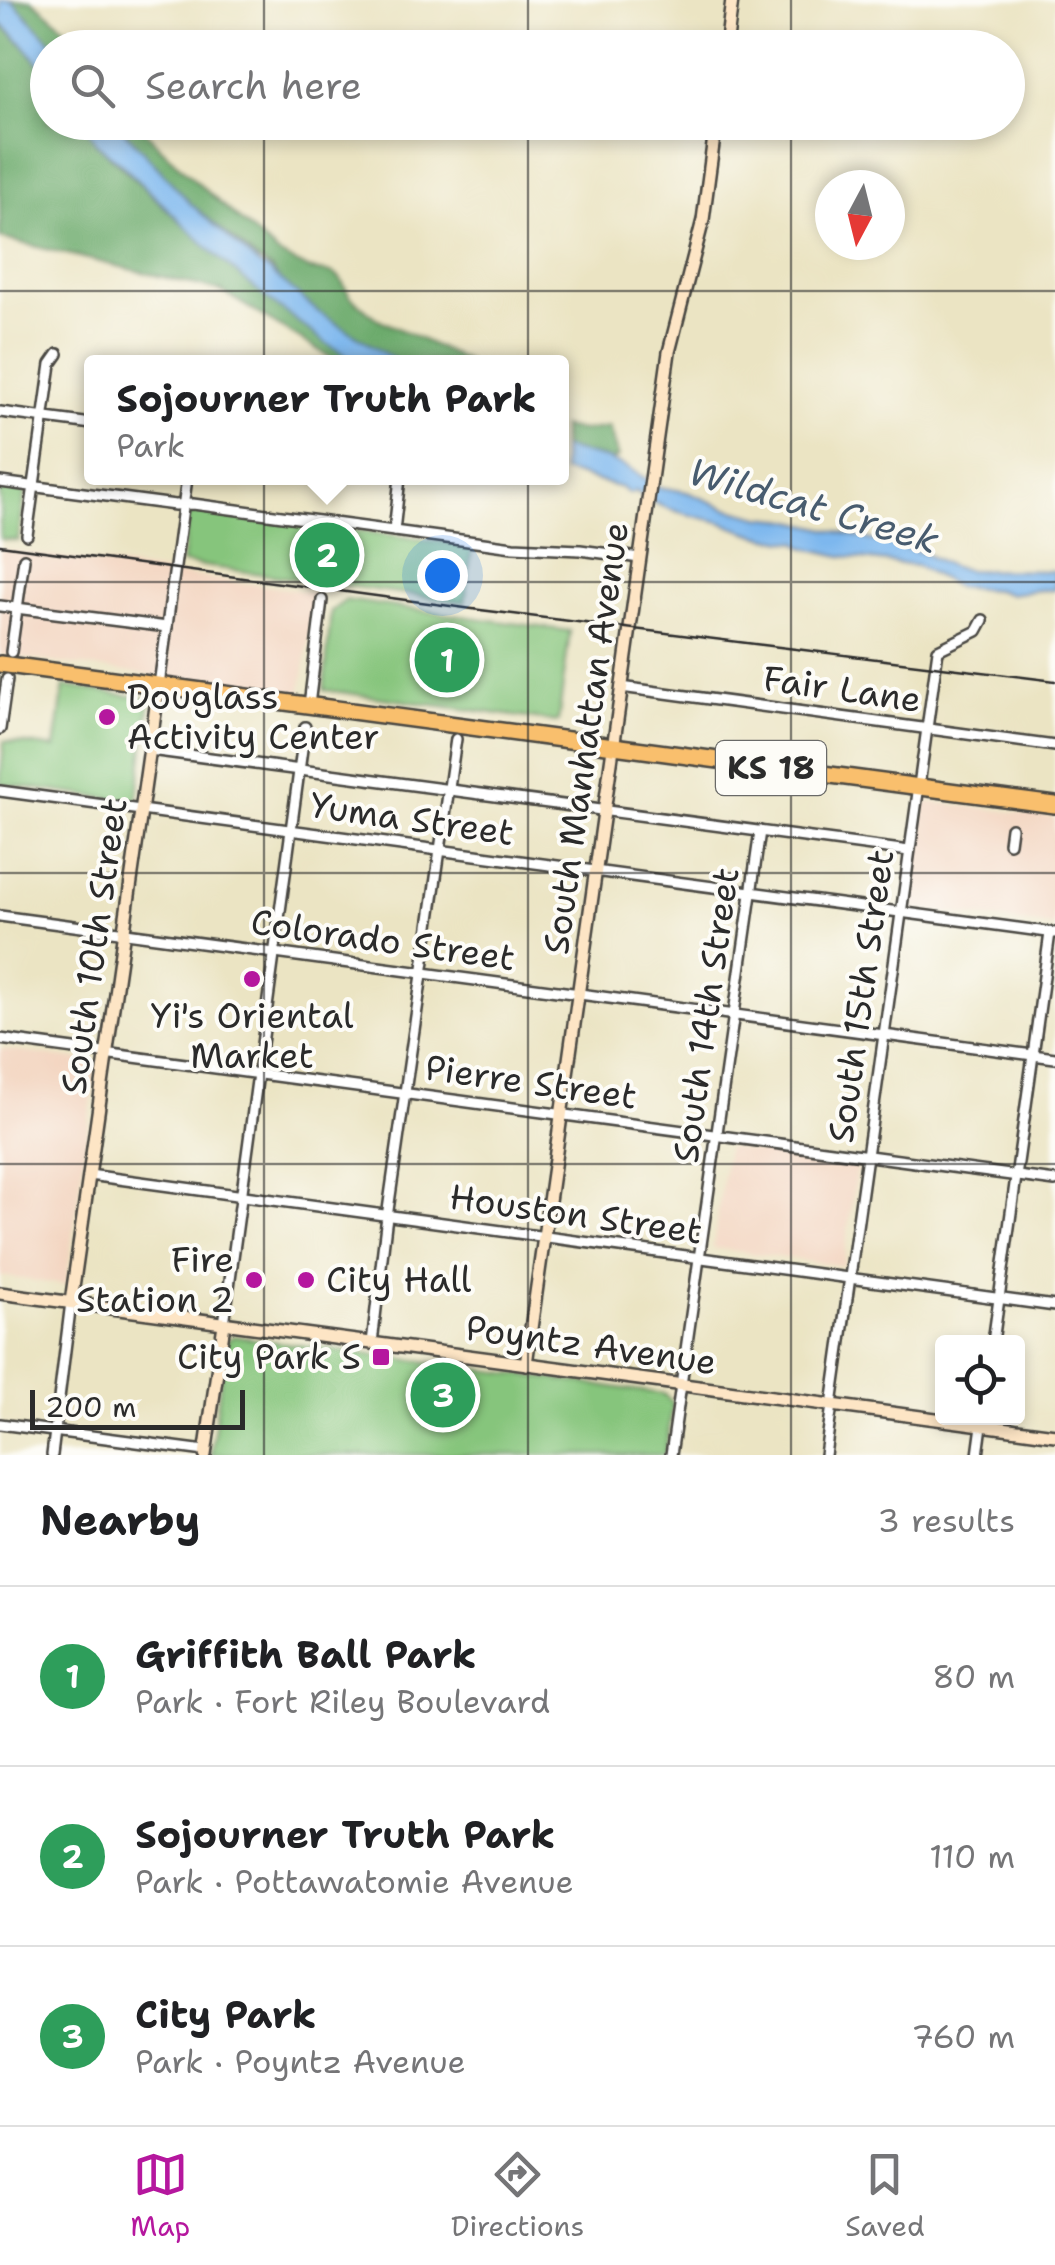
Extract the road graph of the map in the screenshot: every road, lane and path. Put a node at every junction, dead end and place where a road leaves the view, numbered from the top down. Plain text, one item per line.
1 (732, 0) edge
2 (728, 30) edge
3 (714, 140) edge
4 (58, 354) dead end
5 (0, 412) edge
6 (44, 418) junction
7 (84, 423) edge
8 (0, 482) edge
9 (186, 485) edge
10 (399, 485) edge
11 (34, 486) junction
12 (183, 504) junction
13 (394, 531) junction
14 (27, 535) dead end
15 (640, 558) junction
16 (24, 559) dead end
17 (322, 600) dead end
18 (0, 606) edge
19 (17, 608) junction
20 (983, 620) dead end
21 (168, 628) junction
22 (6, 665) edge
23 (159, 685) junction
24 (620, 687) junction
25 (308, 705) junction
26 (304, 727) dead end
27 (926, 728) junction
28 (0, 729) edge
29 (456, 740) dead end
30 (1055, 746) edge
31 (612, 747) junction
32 (150, 750) junction
33 (298, 771) junction
34 (918, 788) junction
35 (448, 790) junction
36 (0, 791) edge
37 (1055, 805) edge
38 (142, 810) junction
39 (603, 811) junction
40 (1010, 828) dead end
41 (290, 830) junction
42 (760, 831) junction
43 (1009, 843) dead end
44 (909, 850) junction
45 (440, 851) junction
46 (595, 871) junction
47 (751, 892) junction
48 (900, 912) junction
49 (0, 916) edge
50 (124, 933) junction
51 (1052, 933) edge
52 (273, 952) junction
53 (422, 972) junction
54 (578, 994) junction
55 (734, 1014) junction
56 (883, 1034) junction
57 (0, 1038) edge
58 (106, 1053) junction
59 (1033, 1055) junction
60 (1055, 1058) edge
61 (257, 1074) junction
62 (406, 1093) junction
63 (561, 1114) junction
64 (717, 1135) junction
65 (867, 1156) junction
66 (1016, 1175) junction
67 (90, 1176) junction
68 (1055, 1181) edge
69 (240, 1196) junction
70 (388, 1217) junction
71 (544, 1238) junction
72 (700, 1259) junction
73 (850, 1279) junction
74 (0, 1293) edge
75 (1000, 1299) junction
76 (71, 1302) junction
77 (1055, 1306) edge
78 (224, 1324) junction
79 (995, 1335) edge
80 (372, 1344) junction
81 (526, 1364) junction
82 (682, 1384) junction
83 (832, 1404) junction
84 (935, 1416) edge
85 (0, 1424) edge
86 (982, 1425) edge
87 (1003, 1425) edge
88 (55, 1432) junction
89 (1055, 1435) edge
90 (205, 1453) edge
91 (52, 1455) edge
92 (672, 1455) edge
93 (826, 1455) edge
94 (978, 1455) edge

1 - 2 street
3 - 15 street, South Manhattan Avenue
4 - 6 street
5 - 6 street
6 - 7 street
6 - 11 street
8 - 11 street
9 - 12 street, South 10th Street
10 - 13 street
11 - 12 street
11 - 14 street
12 - 13 street
12 - 21 street, South 10th Street
13 - 15 street
15 - 24 street, South Manhattan Avenue
16 - 19 street
17 - 25 street
18 - 19 street
19 - 21 street
19 - 22 street
20 - 27 street, South 15th Street
21 - 23 street, South 10th Street
22 - 23 highway, KS 18
22 - 28 street
23 - 25 highway, KS 18
23 - 32 street, South 10th Street
24 - 27 street, Fair Lane
24 - 31 street, South Manhattan Avenue
25 - 31 highway, KS 18
26 - 33 street
27 - 30 street, Fair Lane
27 - 34 street, South 15th Street
29 - 35 street
31 - 34 highway, KS 18
31 - 39 street, South Manhattan Avenue
32 - 33 street
32 - 38 street, South 10th Street
33 - 35 street
33 - 41 street
34 - 37 highway, KS 18
34 - 44 street, South 15th Street
35 - 39 street
35 - 45 street
36 - 38 street, Yuma Street
38 - 41 street, Yuma Street
38 - 50 street, South 10th Street
39 - 42 street
39 - 46 street, South Manhattan Avenue
40 - 43 street
41 - 45 street, Yuma Street
41 - 52 street
42 - 44 street
42 - 47 street, South 14th Street
44 - 48 street, South 15th Street
45 - 46 street, Yuma Street
45 - 53 street
46 - 47 street, Yuma Street
46 - 54 street, South Manhattan Avenue
47 - 48 street, Yuma Street
47 - 55 street, South 14th Street
48 - 51 street, Yuma Street
48 - 56 street, South 15th Street
49 - 50 street, Colorado Street
50 - 52 street, Colorado Street
50 - 58 street, South 10th Street
51 - 59 street
52 - 53 street, Colorado Street
52 - 61 street
53 - 54 street, Colorado Street
53 - 62 street
54 - 55 street, Colorado Street
54 - 63 street, South Manhattan Avenue
55 - 56 street, Colorado Street
55 - 64 street, South 14th Street
56 - 59 street, Colorado Street
56 - 65 street, South 15th Street
57 - 58 street, Pierre Street
58 - 61 street, Pierre Street
58 - 67 street, South 10th Street
59 - 60 street, Colorado Street
59 - 66 street
61 - 62 street, Pierre Street
61 - 69 street
62 - 63 street, Pierre Street
62 - 70 street
63 - 64 street, Pierre Street
63 - 71 street, South Manhattan Avenue
64 - 65 street, Pierre Street
64 - 72 street, South 14th Street
65 - 66 street, Pierre Street
65 - 73 street, South 15th Street
66 - 68 street, Pierre Street
66 - 75 street
67 - 69 street, Houston Street
67 - 76 street, South 10th Street
69 - 70 street, Houston Street
69 - 78 street
70 - 71 street, Houston Street
70 - 80 street
71 - 72 street, Houston Street
71 - 81 street, South Manhattan Avenue
72 - 73 street, Houston Street
72 - 82 street, South 14th Street
73 - 75 street, Houston Street
73 - 83 street, South 15th Street
74 - 76 street, Poyntz Avenue
75 - 77 street, Houston Street
75 - 79 street
76 - 78 street, Poyntz Avenue
76 - 88 street
78 - 80 street, Poyntz Avenue
78 - 90 street
80 - 81 street, Poyntz Avenue
81 - 82 street, Poyntz Avenue
82 - 83 street, Poyntz Avenue
82 - 92 street, South 14th Street
83 - 84 street, Poyntz Avenue
83 - 93 street, South 15th Street
85 - 88 street
86 - 94 street
87 - 89 street, Poyntz Avenue
88 - 90 street
88 - 91 street

